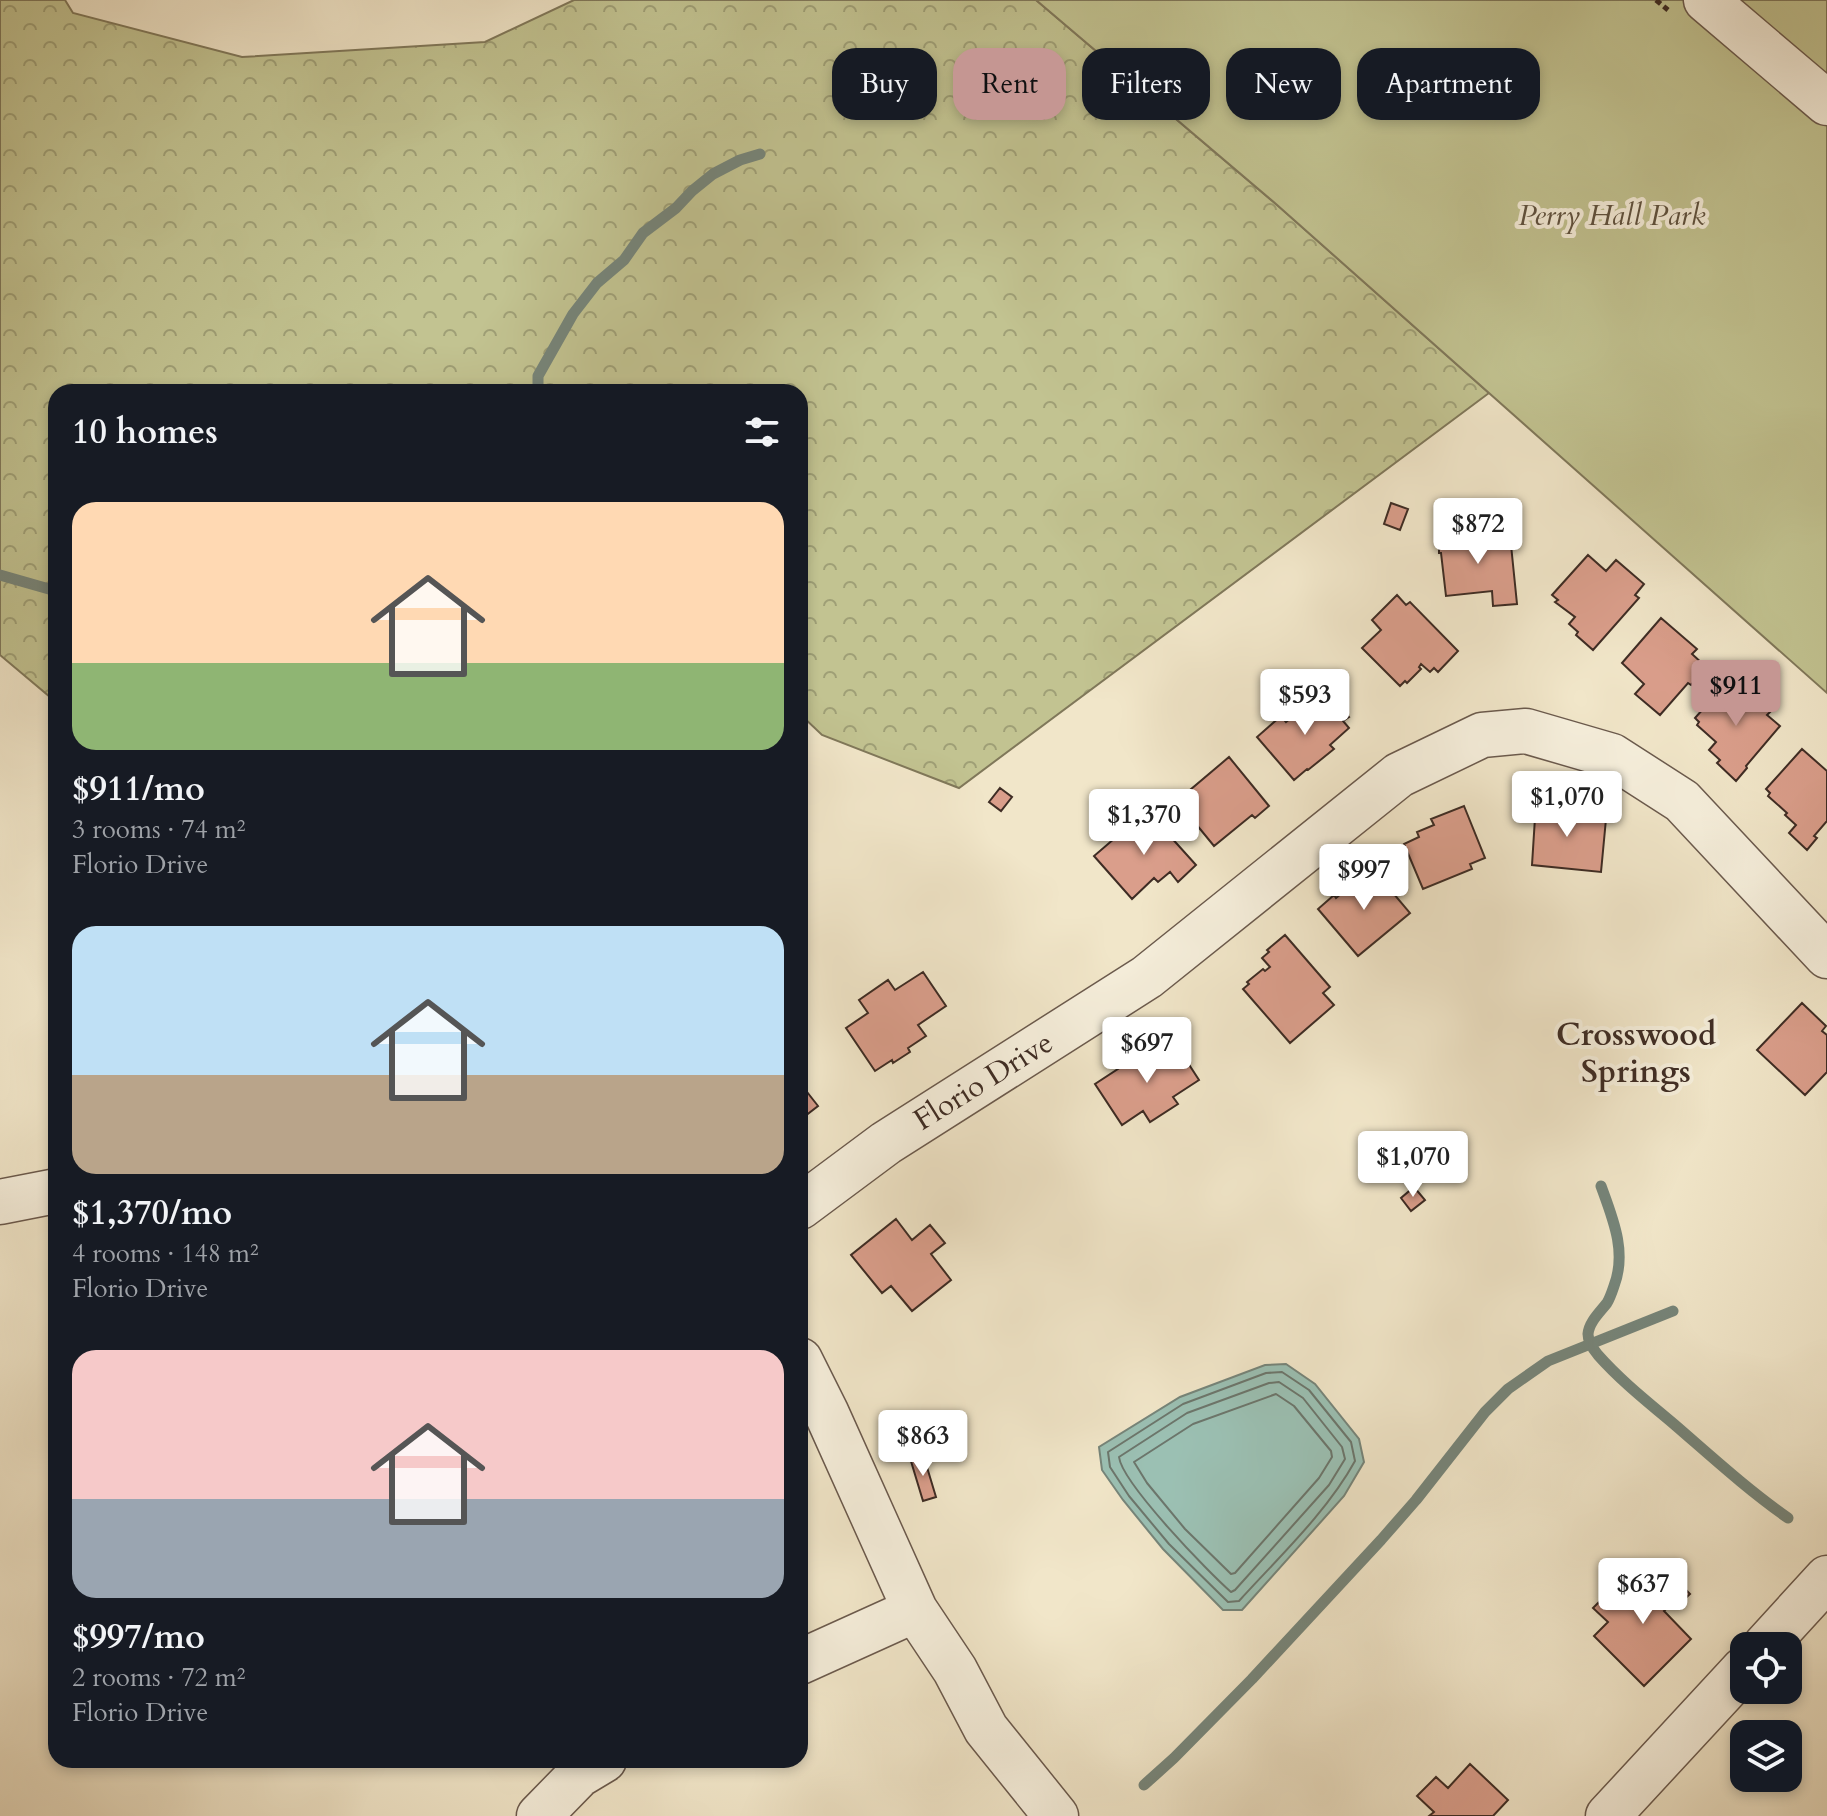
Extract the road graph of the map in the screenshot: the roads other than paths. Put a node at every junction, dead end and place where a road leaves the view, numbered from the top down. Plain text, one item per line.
1 (1722, 5) edge
2 (1827, 103) edge
3 (1827, 956) edge
4 (48, 1193) edge
5 (808, 1201) edge
6 (0, 1202) edge
7 (808, 1376) edge
8 (1827, 1578) edge
9 (915, 1610) junction
10 (1778, 1632) edge
11 (808, 1658) edge
12 (1730, 1684) edge
13 (591, 1768) edge
14 (539, 1816) edge
15 (1056, 1816) edge
16 (1608, 1816) edge

1 - 2 street
3 - 5 street, Florio Drive
4 - 6 street
7 - 9 street
8 - 10 street
9 - 11 street
9 - 15 street
12 - 16 street
13 - 14 street

